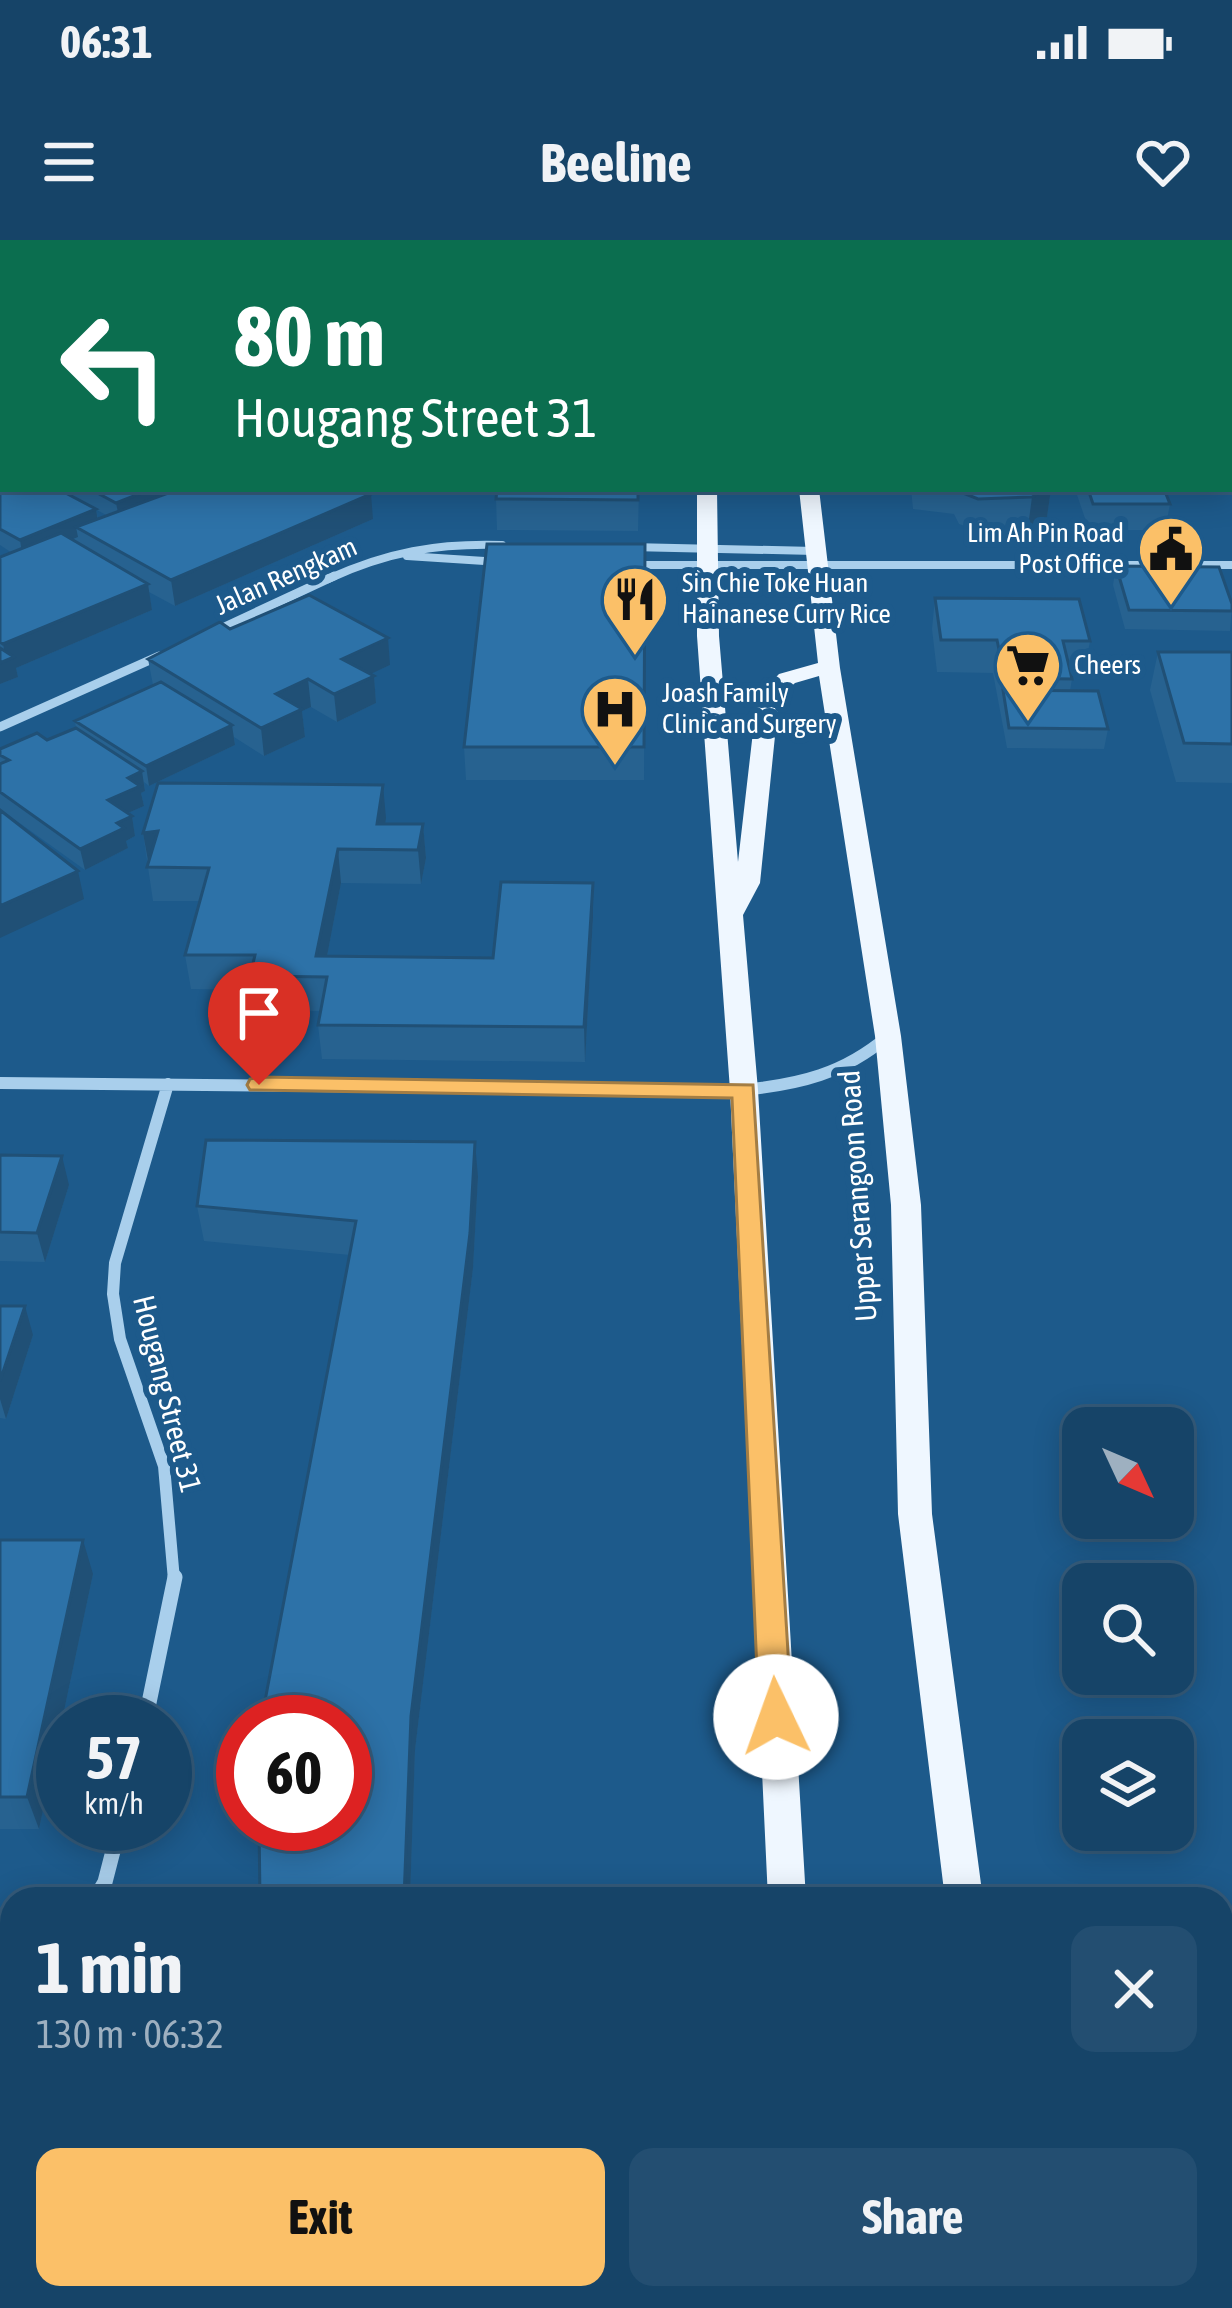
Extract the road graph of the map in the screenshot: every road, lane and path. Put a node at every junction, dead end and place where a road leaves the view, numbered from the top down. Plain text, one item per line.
1 (707, 492) edge
2 (809, 492) edge
3 (515, 545) edge
4 (610, 547) edge
5 (394, 555) junction
6 (707, 558) junction
7 (816, 559) junction
8 (502, 562) edge
9 (612, 564) edge
10 (1232, 565) edge
11 (196, 640) edge
12 (174, 649) edge
13 (829, 668) junction
14 (0, 727) edge
15 (729, 916) junction
16 (888, 1036) junction
17 (0, 1083) edge
18 (168, 1084) junction
19 (744, 1090) junction
20 (151, 1695) edge
21 (113, 1851) edge
22 (102, 1887) edge
23 (786, 1887) edge
24 (962, 1887) edge

1 - 6 main road
2 - 7 main road, Upper Serangoon Road
3 - 5 street, Jalan Rengkam
4 - 6 street
5 - 8 street, Jalan Rengkam
5 - 11 street, Jalan Rengkam
6 - 7 street
6 - 7 street
6 - 9 street
6 - 15 main road
7 - 10 street
7 - 13 main road, Upper Serangoon Road
12 - 14 street
13 - 15 main road
13 - 16 main road, Upper Serangoon Road
15 - 19 main road
16 - 19 street
16 - 24 main road, Upper Serangoon Road
17 - 18 street
18 - 19 street
18 - 20 street, Hougang Street 31
19 - 23 main road
21 - 22 street

